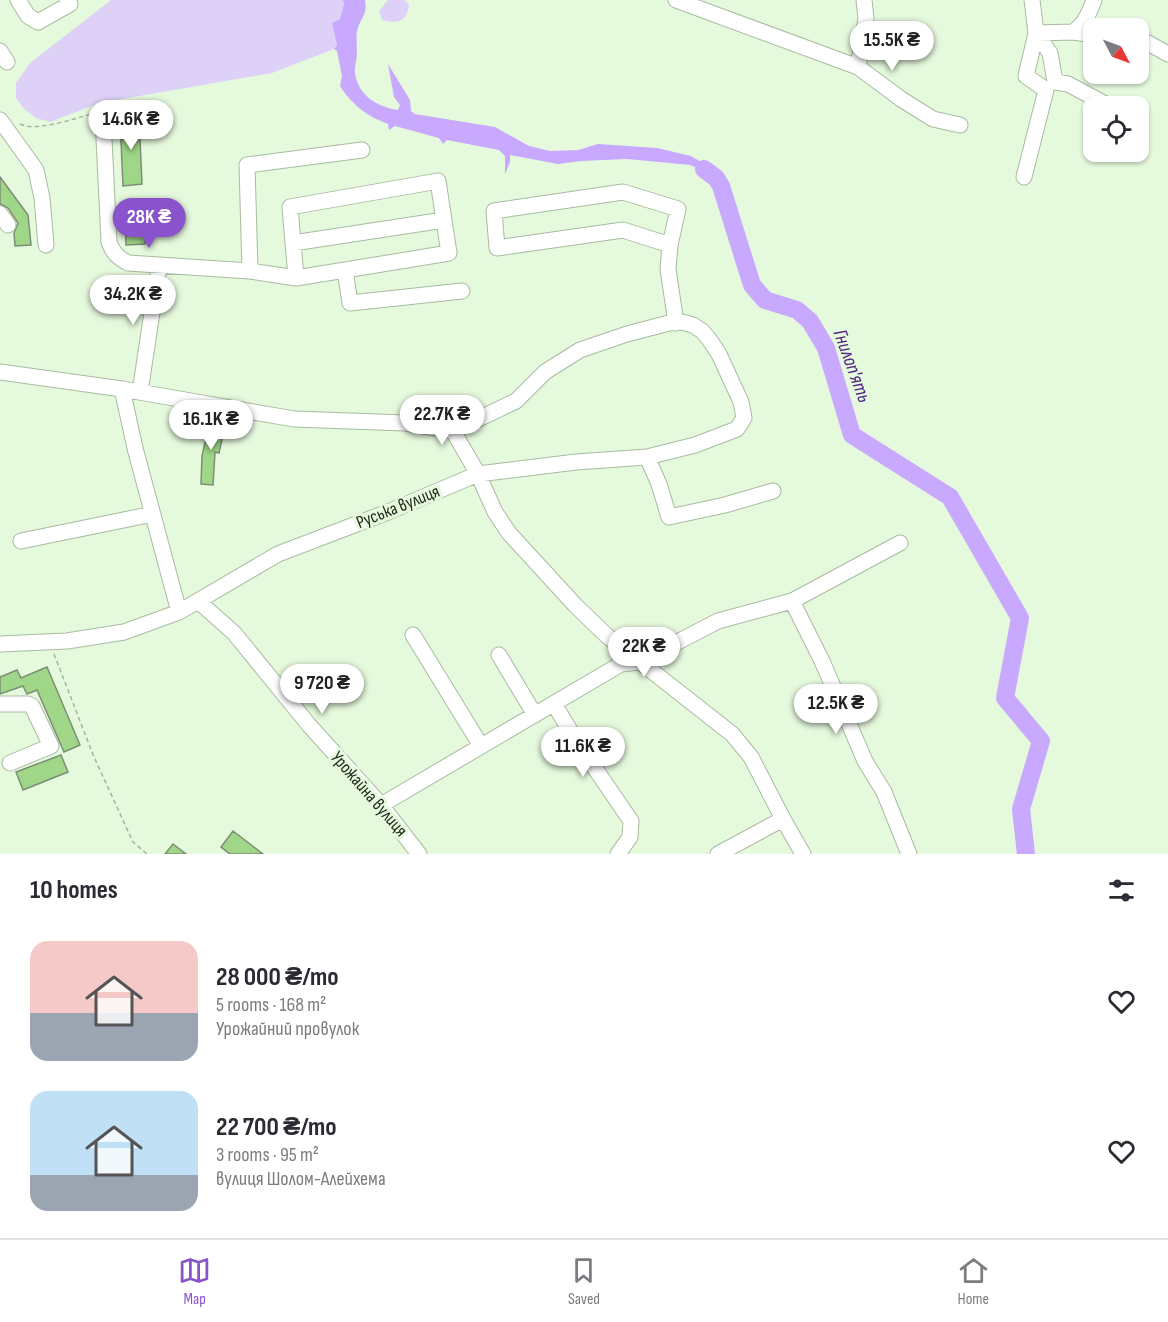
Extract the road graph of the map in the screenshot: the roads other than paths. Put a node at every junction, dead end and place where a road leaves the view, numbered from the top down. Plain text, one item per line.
1 (18, 0) edge
2 (676, 0) edge
3 (864, 0) edge
4 (1032, 0) edge
5 (1094, 0) edge
6 (71, 1) edge
7 (1073, 32) junction
8 (1036, 33) junction
9 (1083, 33) edge
10 (1149, 44) edge
11 (1168, 54) edge
12 (858, 67) junction
13 (1051, 86) junction
14 (1090, 96) edge
15 (0, 117) edge
16 (103, 118) road end
17 (960, 125) dead end
18 (362, 150) dead end
19 (1024, 177) dead end
20 (444, 220) junction
21 (293, 243) junction
22 (46, 245) dead end
23 (670, 245) junction
24 (159, 266) junction
25 (345, 270) junction
26 (250, 271) junction
27 (296, 278) junction
28 (462, 291) dead end
29 (676, 323) junction
30 (0, 372) edge
31 (122, 388) junction
32 (140, 392) junction
33 (453, 431) junction
34 (647, 457) junction
35 (478, 474) junction
36 (773, 491) dead end
37 (153, 514) junction
38 (21, 541) dead end
39 (900, 543) dead end
40 (198, 601) junction
41 (792, 601) junction
42 (179, 612) junction
43 (413, 635) dead end
44 (0, 643) edge
45 (499, 655) dead end
46 (639, 662) junction
47 (0, 704) edge
48 (554, 704) junction
49 (535, 715) junction
50 (481, 746) junction
51 (10, 763) dead end
52 (381, 805) junction
53 (783, 819) junction
54 (419, 854) edge
55 (618, 854) edge
56 (718, 854) edge
57 (803, 854) edge
58 (909, 854) edge

1 - 6 street
2 - 12 street
3 - 12 street
4 - 8 street
5 - 7 street
7 - 8 street
7 - 9 street
8 - 13 street
8 - 13 street
10 - 11 street
12 - 17 street
13 - 14 street
13 - 19 street
15 - 22 street
16 - 24 street
18 - 26 street
20 - 21 street
20 - 21 street
20 - 25 street
21 - 27 street
23 - 23 street
23 - 29 street
24 - 26 street
24 - 32 street
25 - 27 street
25 - 28 street
26 - 27 street
29 - 33 street
29 - 34 street, Руська вулиця
30 - 31 street
31 - 32 street
31 - 37 street
32 - 33 street
33 - 35 street
34 - 35 street, Руська вулиця
34 - 36 street
35 - 40 street, Руська вулиця
35 - 46 street
37 - 38 street
37 - 42 street
39 - 41 street
40 - 42 street, Руська вулиця
40 - 52 street, Урожайна вулиця
41 - 46 street
41 - 58 street
42 - 44 street, Руська вулиця
43 - 50 street
45 - 49 street
46 - 48 street
46 - 53 street
47 - 51 street
48 - 49 street
48 - 55 street
49 - 50 street
50 - 52 street
52 - 54 street, Урожайна вулиця
53 - 56 street
53 - 57 street

